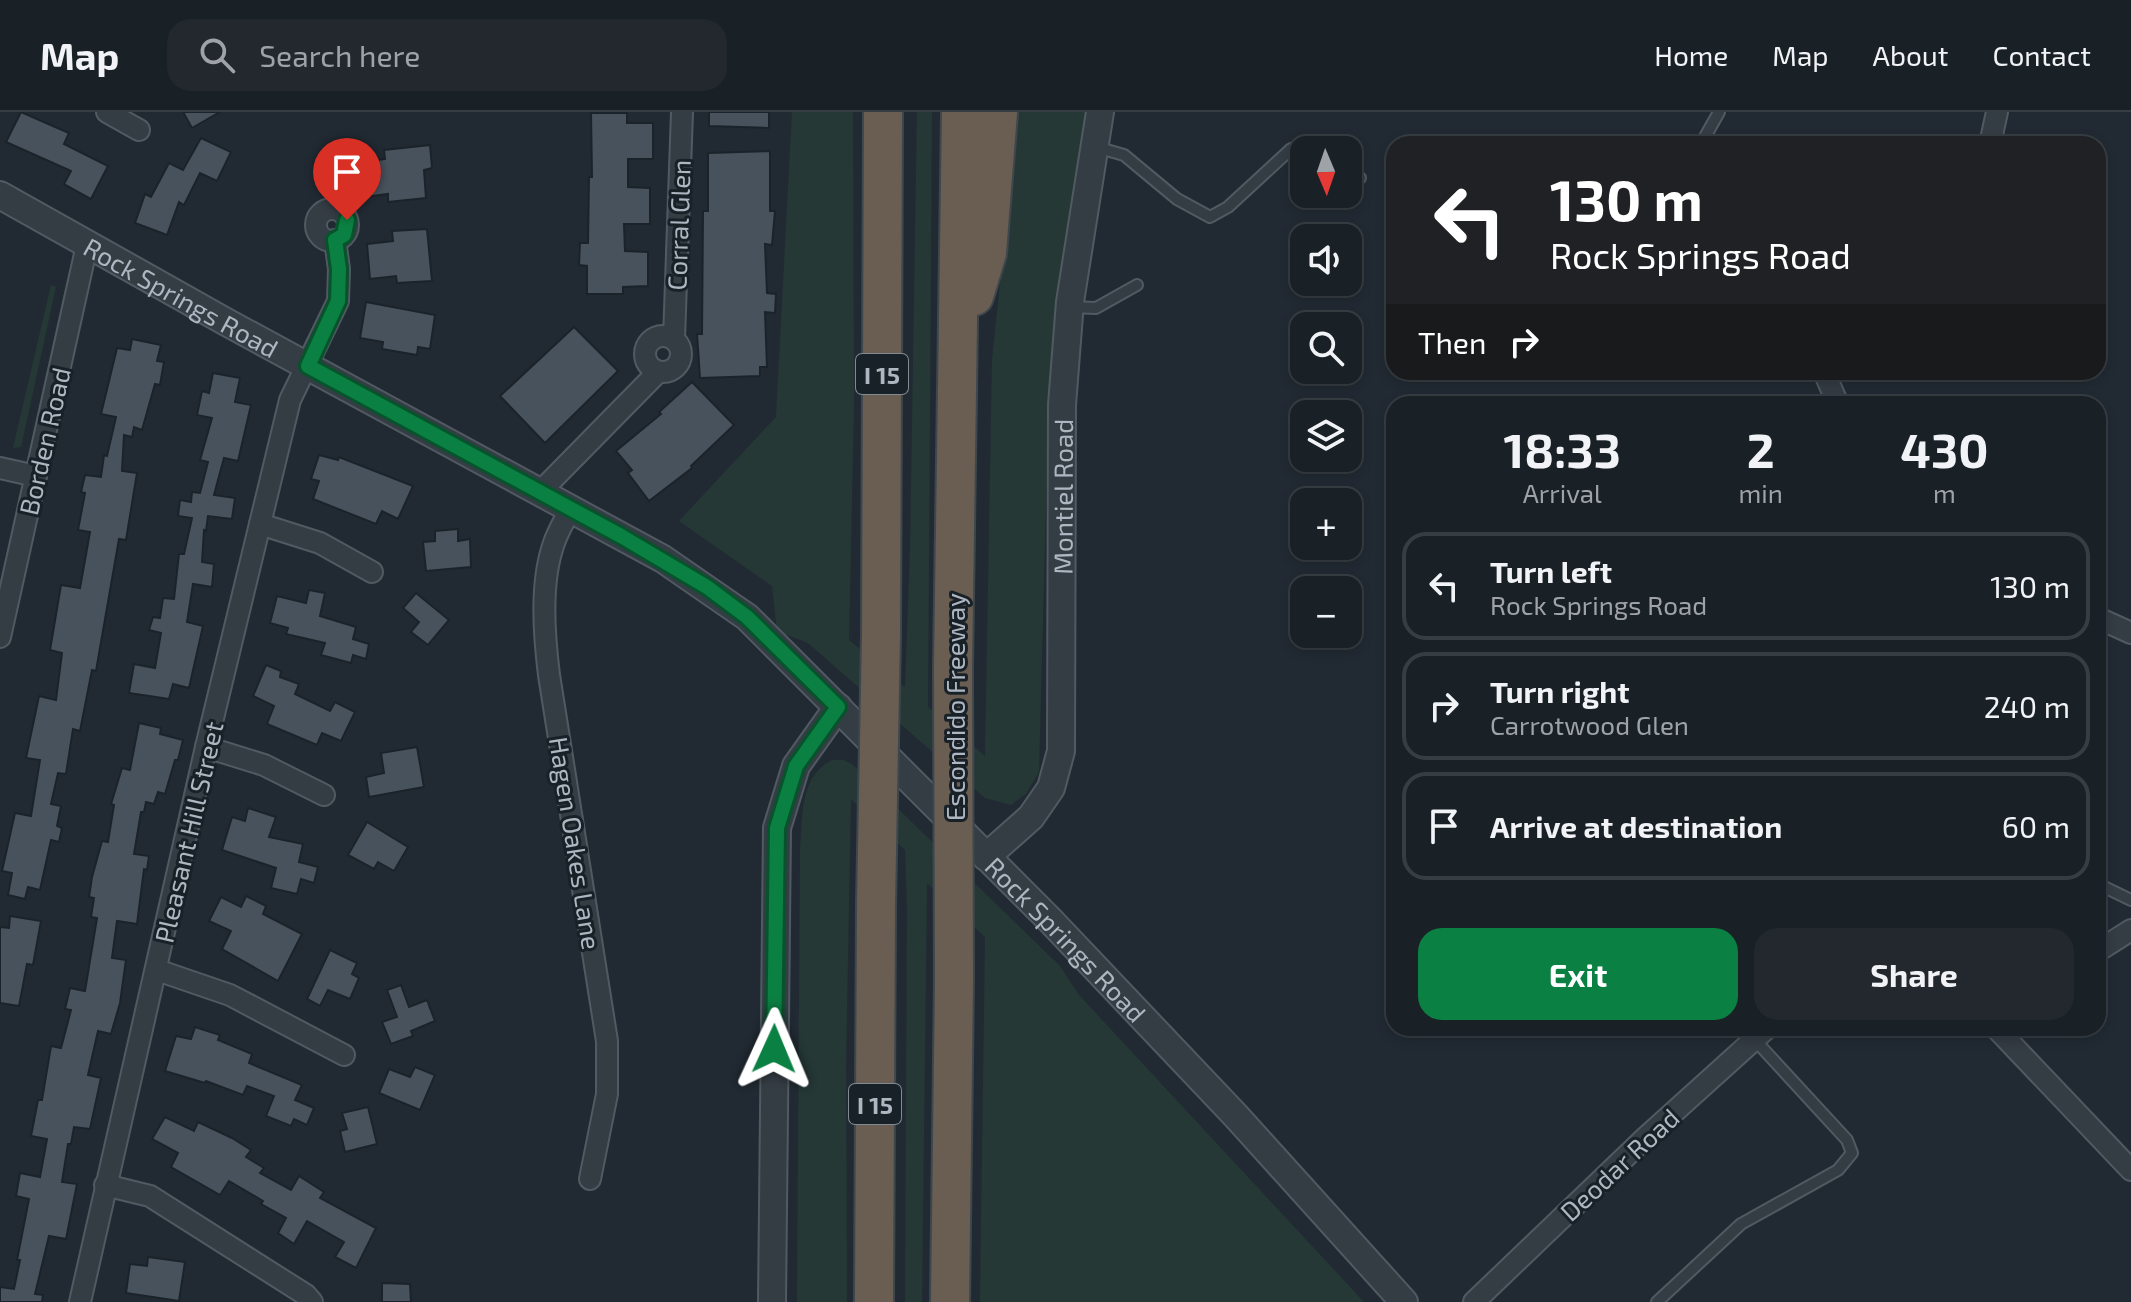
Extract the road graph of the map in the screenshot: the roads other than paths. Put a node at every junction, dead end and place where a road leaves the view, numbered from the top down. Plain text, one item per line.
1 (107, 112) edge
2 (682, 112) edge
3 (883, 112) edge
4 (961, 112) edge
5 (998, 112) edge
6 (1100, 112) edge
7 (1719, 112) edge
8 (1997, 112) edge
9 (139, 130) dead end
10 (1706, 136) edge
11 (1992, 136) edge
12 (1094, 147) junction
13 (1290, 150) edge
14 (0, 195) edge
15 (335, 240) dead end
16 (87, 245) junction
17 (1137, 285) dead end
18 (1070, 307) junction
19 (960, 344) junction
20 (308, 366) junction
21 (0, 468) edge
22 (36, 476) junction
23 (540, 492) junction
24 (570, 509) junction
25 (260, 524) junction
26 (372, 572) dead end
27 (2106, 622) edge
28 (2131, 633) edge
29 (0, 637) edge
30 (838, 707) junction
31 (206, 747) junction
32 (324, 795) dead end
33 (986, 857) junction
34 (2106, 888) edge
35 (2131, 900) edge
36 (2131, 930) edge
37 (2106, 946) edge
38 (157, 970) junction
39 (1759, 1036) edge
40 (1763, 1036) edge
41 (2004, 1036) edge
42 (344, 1055) dead end
43 (2131, 1170) edge
44 (590, 1179) dead end
45 (105, 1185) junction
46 (80, 1302) edge
47 (312, 1302) edge
48 (772, 1302) edge
49 (874, 1302) edge
50 (950, 1302) edge
51 (1404, 1302) edge
52 (1474, 1302) edge
53 (1657, 1302) edge

1 - 9 street
2 - 23 street, Corral Glen
3 - 49 highway, I 15, bridge
4 - 19 highway, Escondido Freeway
5 - 19 highway
6 - 12 street, Montiel Road
7 - 10 lane
8 - 11 street
12 - 13 lane
12 - 18 street, Montiel Road
14 - 16 street, Rock Springs Road
15 - 20 street, Pleasant Hill Street
16 - 20 street, Rock Springs Road
16 - 22 street, Borden Road
17 - 18 lane
18 - 33 street, Montiel Road
19 - 50 highway, Escondido Freeway, bridge
20 - 23 street, Rock Springs Road
20 - 25 street, Pleasant Hill Street
21 - 22 street
22 - 29 street, Borden Road
23 - 24 street, Rock Springs Road
24 - 30 street, Rock Springs Road
24 - 44 street, Hagen Oakes Lane
25 - 26 street
25 - 31 street, Pleasant Hill Street
27 - 28 street
30 - 33 street, Rock Springs Road
30 - 48 street
31 - 32 street
31 - 38 street, Pleasant Hill Street
33 - 51 street, Rock Springs Road
34 - 35 lane
36 - 37 street
38 - 42 street
38 - 45 street, Pleasant Hill Street
39 - 52 street, Deodar Road
40 - 53 lane
41 - 43 street
45 - 46 street, Pleasant Hill Street
45 - 47 street

